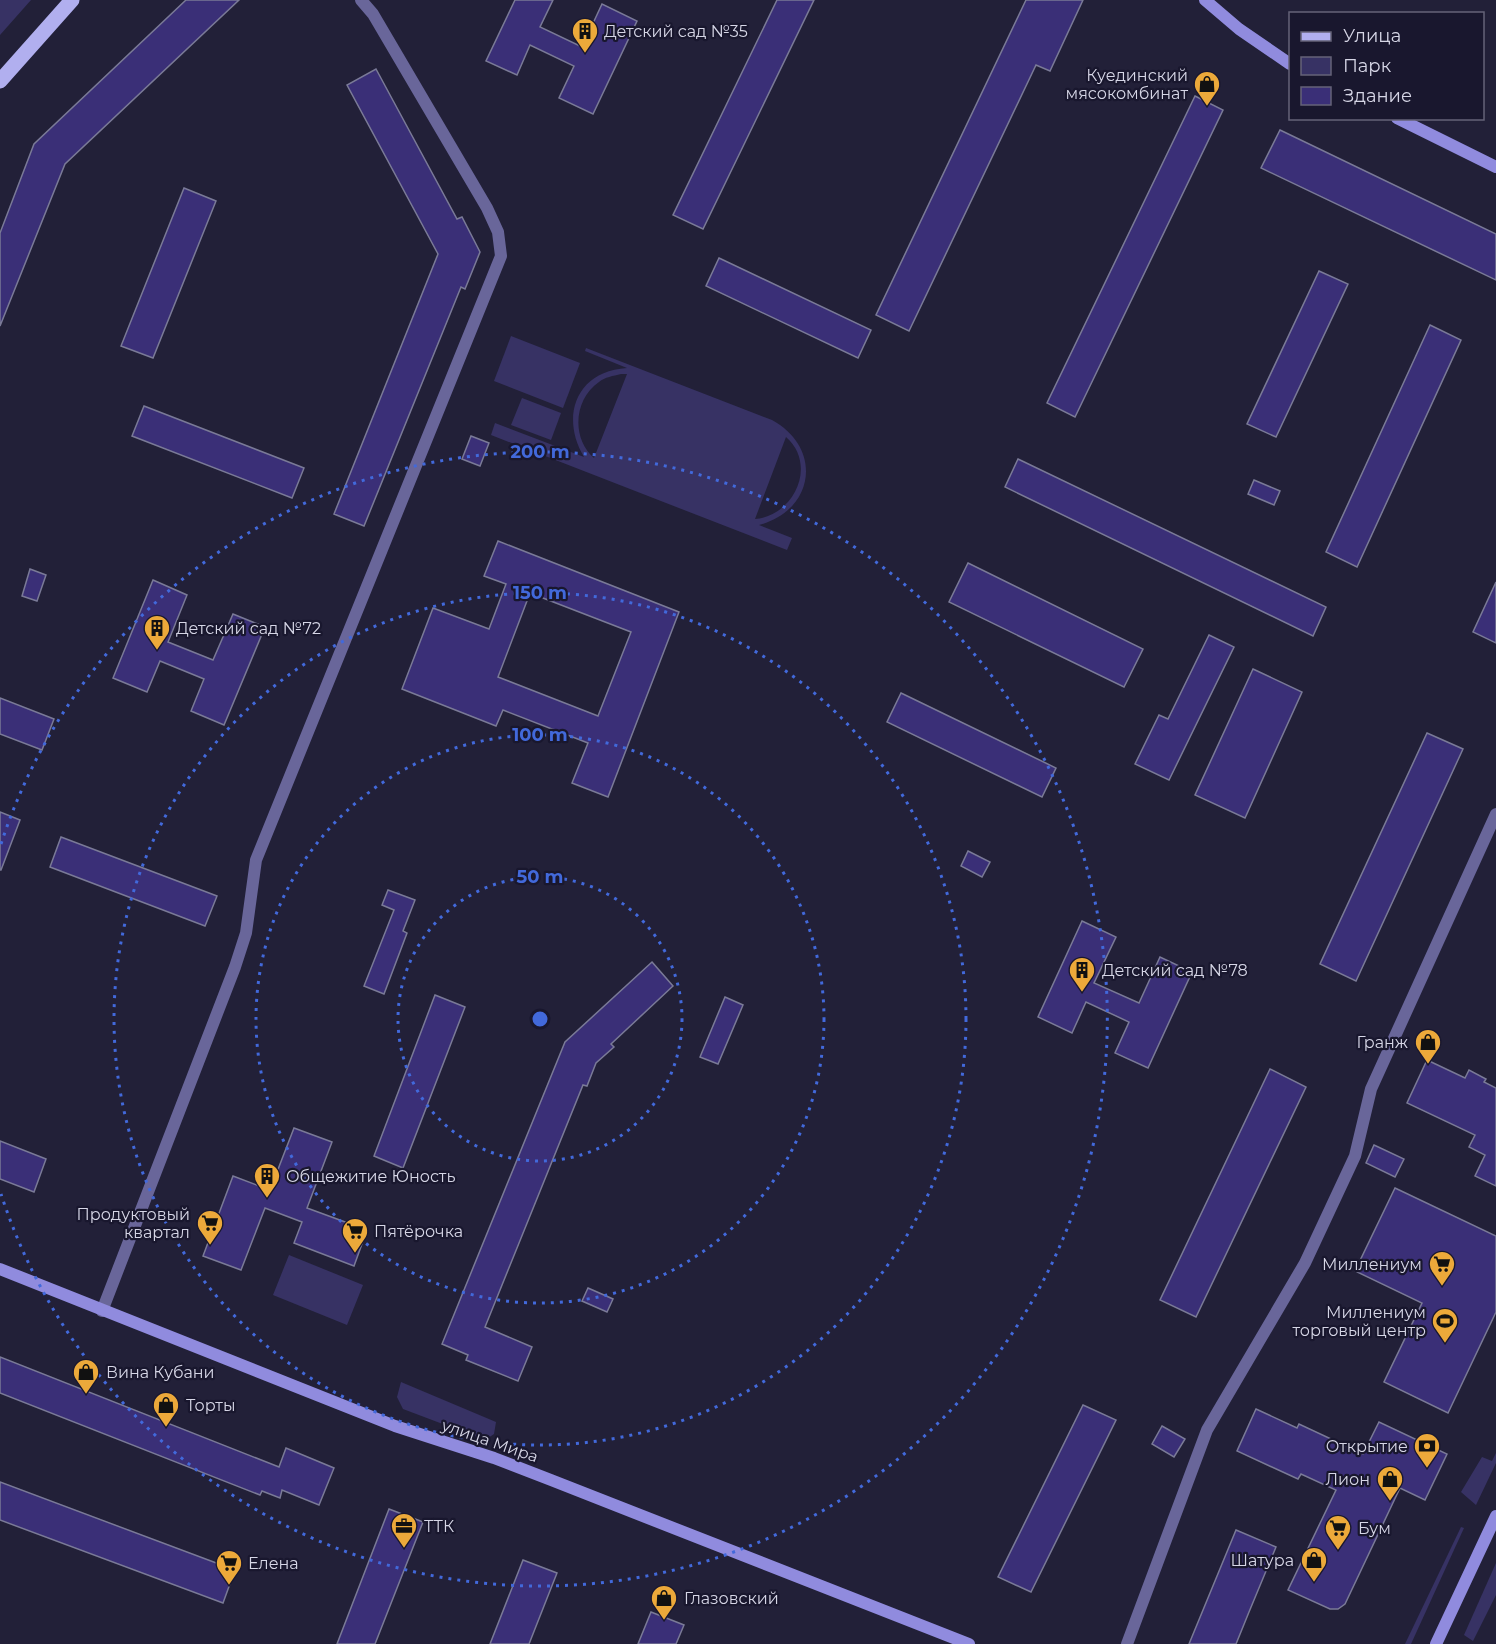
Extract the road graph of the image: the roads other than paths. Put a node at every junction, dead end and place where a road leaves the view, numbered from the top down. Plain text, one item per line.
1 (72, 0) edge
2 (361, 0) edge
3 (1205, 0) edge
4 (1289, 63) edge
5 (0, 81) edge
6 (1401, 120) edge
7 (1496, 167) edge
8 (1496, 814) edge
9 (0, 1269) edge
10 (102, 1311) junction
11 (1496, 1516) edge
12 (969, 1644) edge
13 (1127, 1644) edge
14 (1436, 1644) edge

1 - 5 main road
2 - 10 street
3 - 4 main road
6 - 7 main road
8 - 13 street
9 - 10 main road, улица Мира
10 - 12 main road, улица Мира
11 - 14 main road

